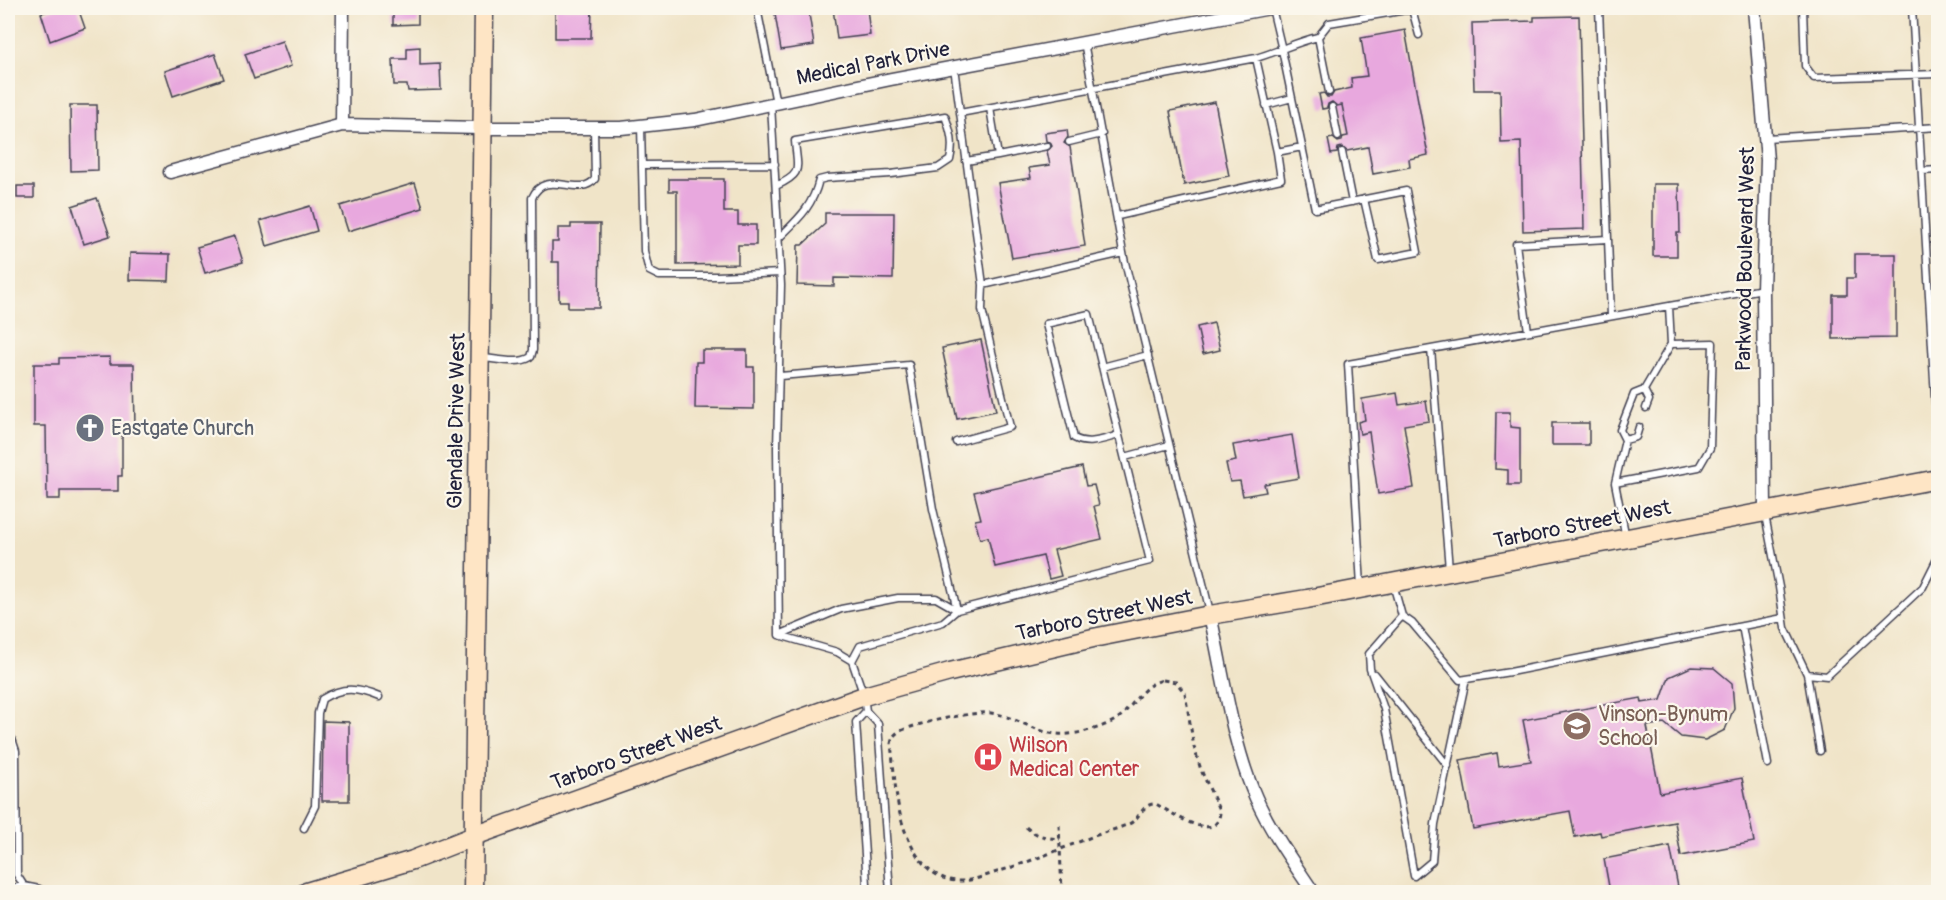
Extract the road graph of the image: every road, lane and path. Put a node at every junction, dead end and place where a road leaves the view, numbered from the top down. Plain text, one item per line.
1 (343, 8) edge
2 (484, 8) edge
3 (757, 8) edge
4 (1271, 8) edge
5 (1599, 8) edge
6 (1754, 8) edge
7 (1803, 8) edge
8 (1912, 8) edge
9 (1419, 35) dead end
10 (1318, 37) junction
11 (1084, 42) junction
12 (1282, 50) junction
13 (1256, 58) junction
14 (954, 67) junction
15 (1938, 74) edge
16 (1916, 75) junction
17 (1092, 89) junction
18 (1329, 92) dead end
19 (1292, 98) junction
20 (774, 104) junction
21 (1266, 105) junction
22 (1332, 107) dead end
23 (990, 108) junction
24 (960, 113) junction
25 (342, 125) junction
26 (641, 126) junction
27 (481, 128) junction
28 (594, 128) junction
29 (1938, 128) edge
30 (1919, 129) junction
31 (1102, 134) junction
32 (1338, 137) dead end
33 (1766, 138) junction
34 (1069, 142) dead end
35 (1047, 146) dead end
36 (1302, 147) junction
37 (1277, 152) junction
38 (1342, 152) dead end
39 (998, 156) junction
40 (966, 161) junction
41 (775, 164) junction
42 (642, 165) junction
43 (1938, 170) edge
44 (1922, 171) junction
45 (170, 172) dead end
46 (776, 186) junction
47 (1364, 199) junction
48 (1352, 202) junction
49 (1118, 216) junction
50 (778, 239) junction
51 (1608, 239) junction
52 (1123, 253) junction
53 (780, 273) junction
54 (983, 285) junction
55 (1763, 289) junction
56 (1938, 298) edge
57 (1929, 299) junction
58 (1669, 306) junction
59 (1611, 316) junction
60 (1528, 331) junction
61 (1671, 344) junction
62 (1431, 349) junction
63 (1148, 356) junction
64 (479, 358) junction
65 (1102, 367) junction
66 (780, 376) junction
67 (1644, 390) junction
68 (1646, 408) dead end
69 (1639, 427) dead end
70 (1119, 435) junction
71 (1625, 440) junction
72 (956, 442) dead end
73 (1169, 445) junction
74 (1938, 448) edge
75 (1125, 457) junction
76 (1938, 479) edge
77 (1616, 483) junction
78 (1765, 512) junction
79 (1626, 538) junction
80 (1938, 557) edge
81 (1449, 572) junction
82 (1393, 583) junction
83 (1361, 589) junction
84 (957, 610) junction
85 (1210, 615) junction
86 (1402, 616) junction
87 (1783, 618) junction
88 (1742, 626) junction
89 (779, 635) junction
90 (852, 661) junction
91 (1370, 669) junction
92 (1807, 674) junction
93 (1466, 679) junction
94 (379, 697) dead end
95 (865, 704) junction
96 (8, 734) edge
97 (1820, 751) dead end
98 (1768, 764) dead end
99 (1448, 766) junction
100 (1059, 825) dead end
101 (1026, 827) dead end
102 (304, 828) dead end
103 (474, 836) junction
104 (1060, 839) junction
105 (1060, 850) junction
106 (24, 886) junction
107 (8, 889) edge
108 (39, 892) edge
109 (306, 892) edge
110 (473, 892) edge
111 (866, 892) edge
112 (890, 892) edge
113 (1062, 892) edge
114 (1313, 892) edge

1 - 25 street
2 - 27 main road, Glendale Drive West
3 - 20 lane
4 - 11 street, Medical Park Drive
4 - 12 lane
5 - 51 lane
6 - 33 street, Parkwood Boulevard West
7 - 16 lane
8 - 16 lane
9 - 10 lane
10 - 12 lane
10 - 18 lane
11 - 14 street, Medical Park Drive
11 - 17 lane
12 - 13 lane
12 - 19 lane
13 - 17 lane
13 - 21 lane
14 - 20 street, Medical Park Drive
14 - 24 lane
15 - 16 lane
16 - 30 lane
17 - 23 lane
17 - 31 lane
19 - 21 lane
19 - 36 lane
20 - 26 street, Medical Park Drive
20 - 41 lane
21 - 37 lane
22 - 32 lane
23 - 24 lane
23 - 39 lane
24 - 40 lane
25 - 27 street, Medical Park Drive
25 - 45 street, Medical Park Drive
26 - 28 street, Medical Park Drive
26 - 42 lane
27 - 28 street, Medical Park Drive
27 - 64 main road, Glendale Drive West
28 - 64 lane
29 - 30 lane
30 - 33 lane
30 - 44 lane
31 - 34 lane
31 - 49 lane
33 - 55 street, Parkwood Boulevard West
35 - 39 lane
36 - 37 lane
36 - 48 lane
37 - 49 lane
38 - 48 lane
39 - 40 lane
40 - 54 lane
41 - 42 lane
41 - 46 lane
42 - 53 lane
43 - 44 lane
44 - 57 lane
46 - 50 lane
46 - 50 lane
47 - 47 lane
47 - 48 lane
49 - 52 lane
50 - 53 lane
51 - 59 lane
51 - 60 lane
52 - 54 lane
52 - 63 lane
53 - 66 lane
54 - 72 lane
55 - 58 lane
55 - 78 street, Parkwood Boulevard West
56 - 57 lane
57 - 74 lane
58 - 59 lane
58 - 61 lane
59 - 60 lane
60 - 62 lane
61 - 67 lane
61 - 77 lane
62 - 81 lane
62 - 83 lane
63 - 65 lane
63 - 73 lane
64 - 103 main road, Glendale Drive West
65 - 70 lane
65 - 70 lane
66 - 84 lane
66 - 89 lane
67 - 68 lane
67 - 71 lane
69 - 71 lane
70 - 75 lane
71 - 77 lane
73 - 75 lane
73 - 85 lane
75 - 84 lane
76 - 78 main road, Tarboro Street West
77 - 79 lane
78 - 79 main road, Tarboro Street West
78 - 87 lane
79 - 81 main road, Tarboro Street West
80 - 92 lane
81 - 82 main road, Tarboro Street West
82 - 83 main road, Tarboro Street West
82 - 86 lane
83 - 85 main road, Tarboro Street West
84 - 89 lane
84 - 90 lane
85 - 95 main road, Tarboro Street West
85 - 114 street
86 - 91 lane
86 - 93 lane
87 - 88 lane
87 - 92 lane
88 - 93 lane
88 - 98 lane
89 - 90 lane
90 - 95 lane
91 - 99 lane
91 - 99 lane
92 - 97 lane
93 - 99 lane
94 - 102 lane
95 - 103 main road, Tarboro Street West
95 - 111 lane
95 - 112 lane
96 - 106 lane
100 - 104 path
101 - 104 path
103 - 109 main road, Tarboro Street West
103 - 110 main road, Glendale Drive West
104 - 105 path
105 - 105 path
105 - 113 path
106 - 107 lane
106 - 108 lane

